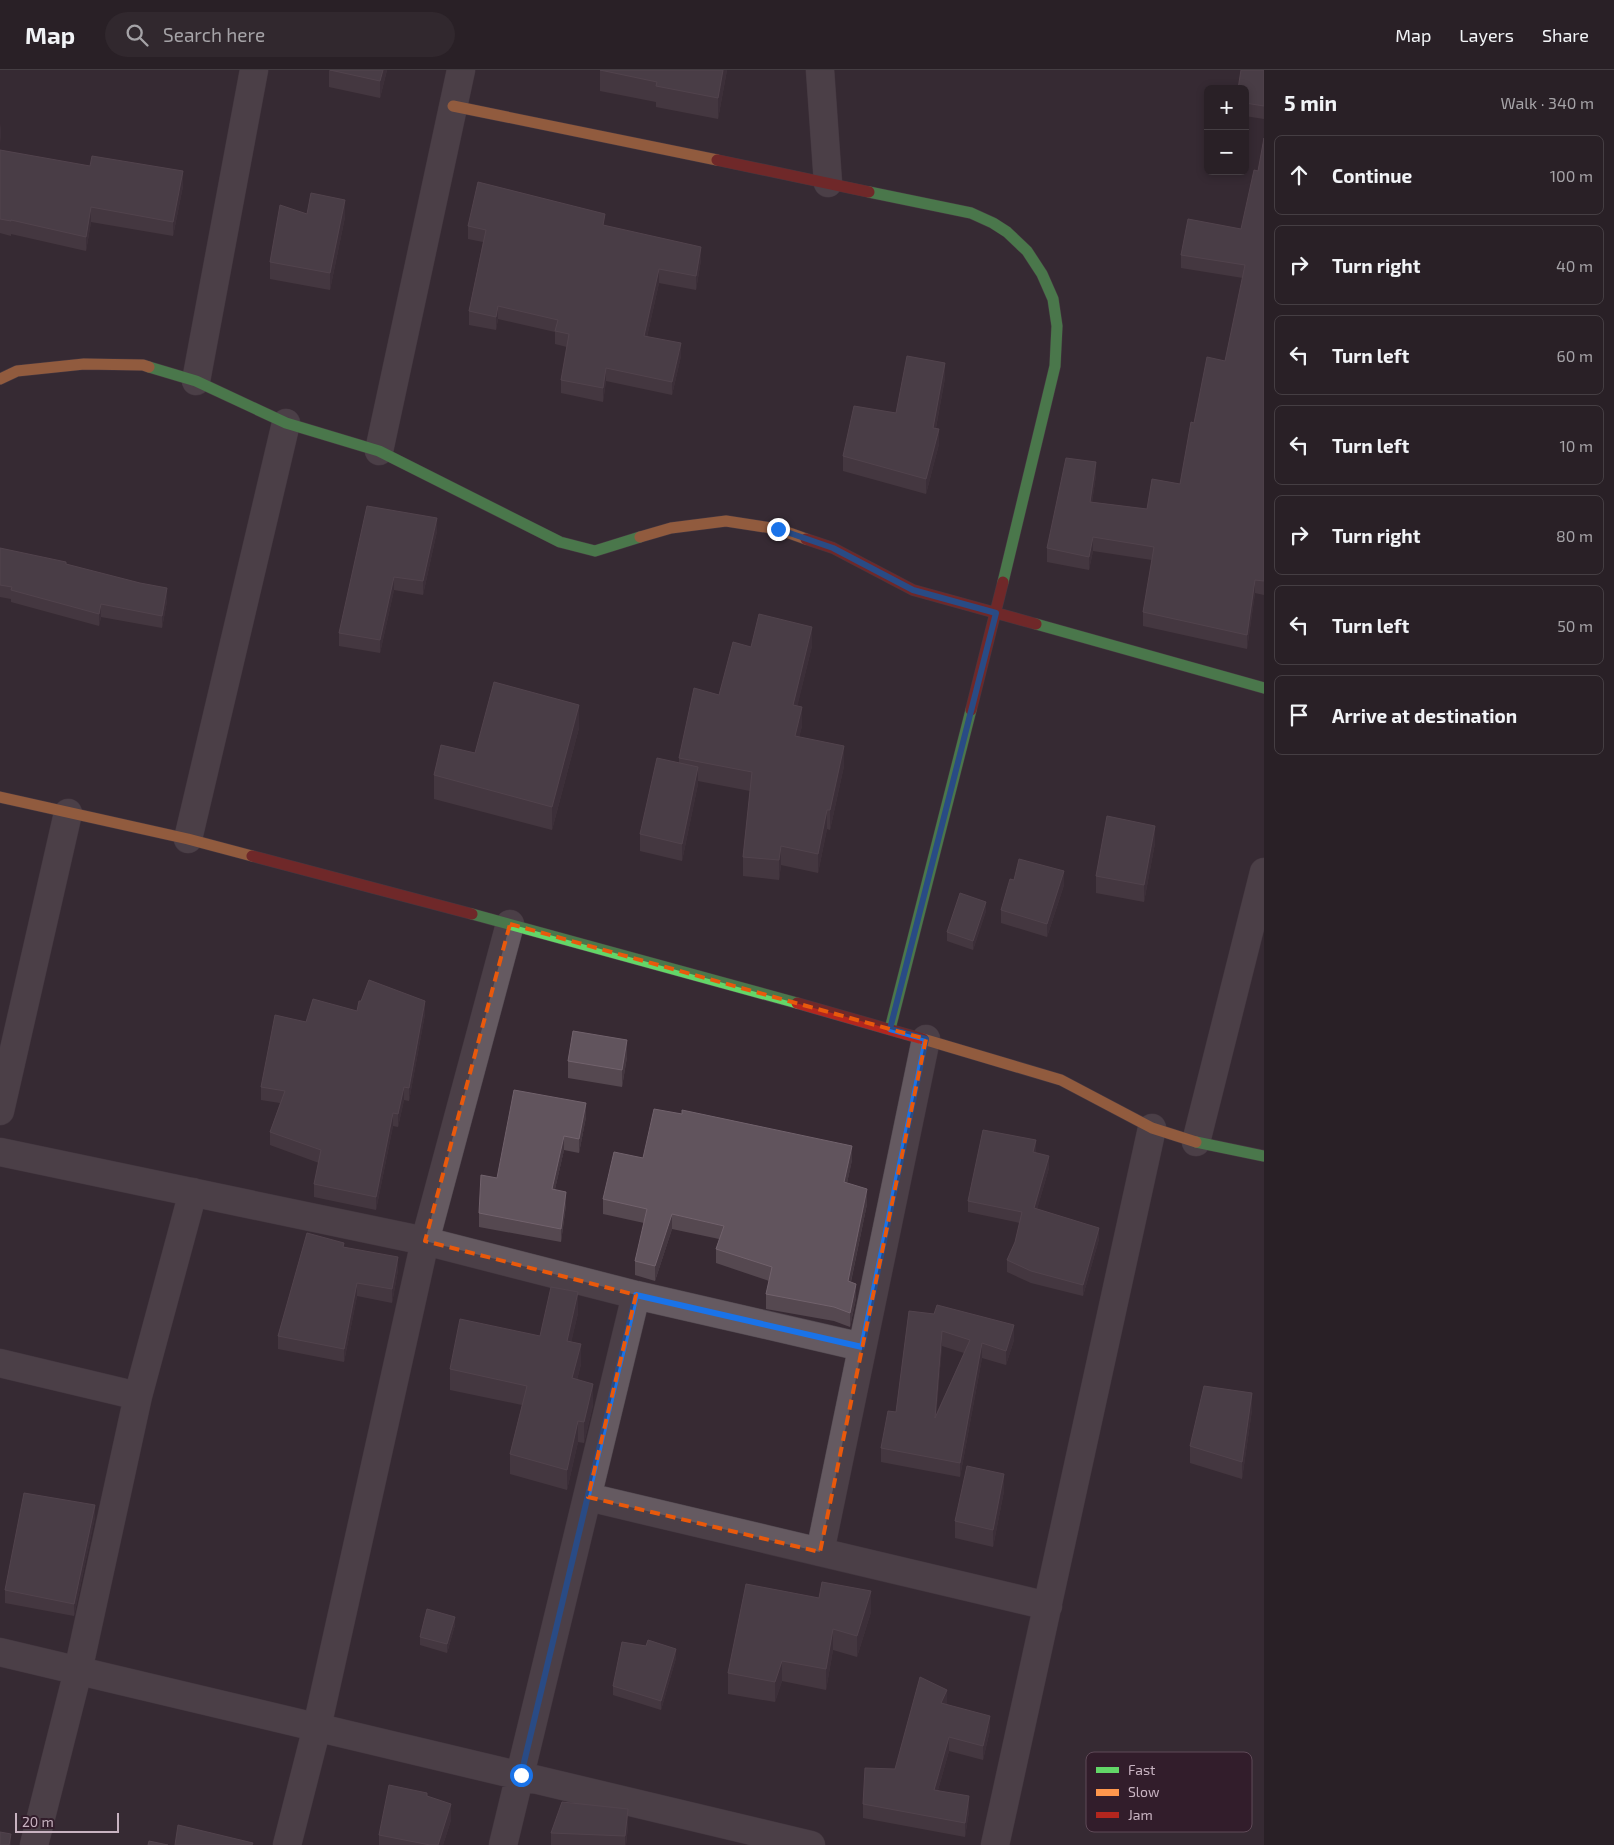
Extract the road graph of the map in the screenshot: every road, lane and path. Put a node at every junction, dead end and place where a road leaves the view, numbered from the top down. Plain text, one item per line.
1 (254, 70) edge
2 (461, 70) edge
3 (820, 70) edge
4 (453, 106) junction
5 (828, 183) junction
6 (0, 379) edge
7 (196, 380) junction
8 (286, 422) junction
9 (379, 452) junction
10 (996, 613) junction
11 (1264, 688) edge
12 (0, 797) edge
13 (68, 813) junction
14 (188, 839) junction
15 (1264, 872) edge
16 (510, 924) junction
17 (890, 1029) junction
18 (926, 1039) junction
19 (0, 1111) edge
20 (1152, 1128) junction
21 (1196, 1142) junction
22 (0, 1152) edge
23 (1264, 1156) edge
24 (193, 1192) junction
25 (425, 1241) junction
26 (636, 1295) junction
27 (862, 1347) junction
28 (0, 1363) edge
29 (138, 1396) junction
30 (588, 1497) junction
31 (820, 1552) junction
32 (1048, 1606) junction
33 (0, 1652) edge
34 (78, 1671) junction
35 (317, 1727) junction
36 (521, 1775) junction
37 (34, 1845) edge
38 (287, 1845) edge
39 (503, 1845) edge
40 (811, 1845) edge
41 (995, 1845) edge

1 - 7 street
2 - 4 street
3 - 5 street
4 - 5 street
4 - 9 street
5 - 10 street
6 - 7 street
7 - 8 street
8 - 9 street
8 - 14 street
9 - 10 street
10 - 11 street
10 - 17 street
12 - 13 street
13 - 14 street
13 - 19 street
14 - 16 street
15 - 21 street
16 - 17 street
16 - 25 street
17 - 18 street
18 - 20 street
18 - 27 street
20 - 21 street
20 - 32 street
21 - 23 street
22 - 24 street
24 - 25 street
24 - 29 street
25 - 26 street
25 - 35 street
26 - 27 street
26 - 30 street
27 - 31 street
28 - 29 street
29 - 34 street
30 - 31 street
30 - 36 street
31 - 32 street
32 - 41 street
33 - 34 street
34 - 35 street
34 - 37 street
35 - 36 street
35 - 38 street
36 - 39 street
36 - 40 street

